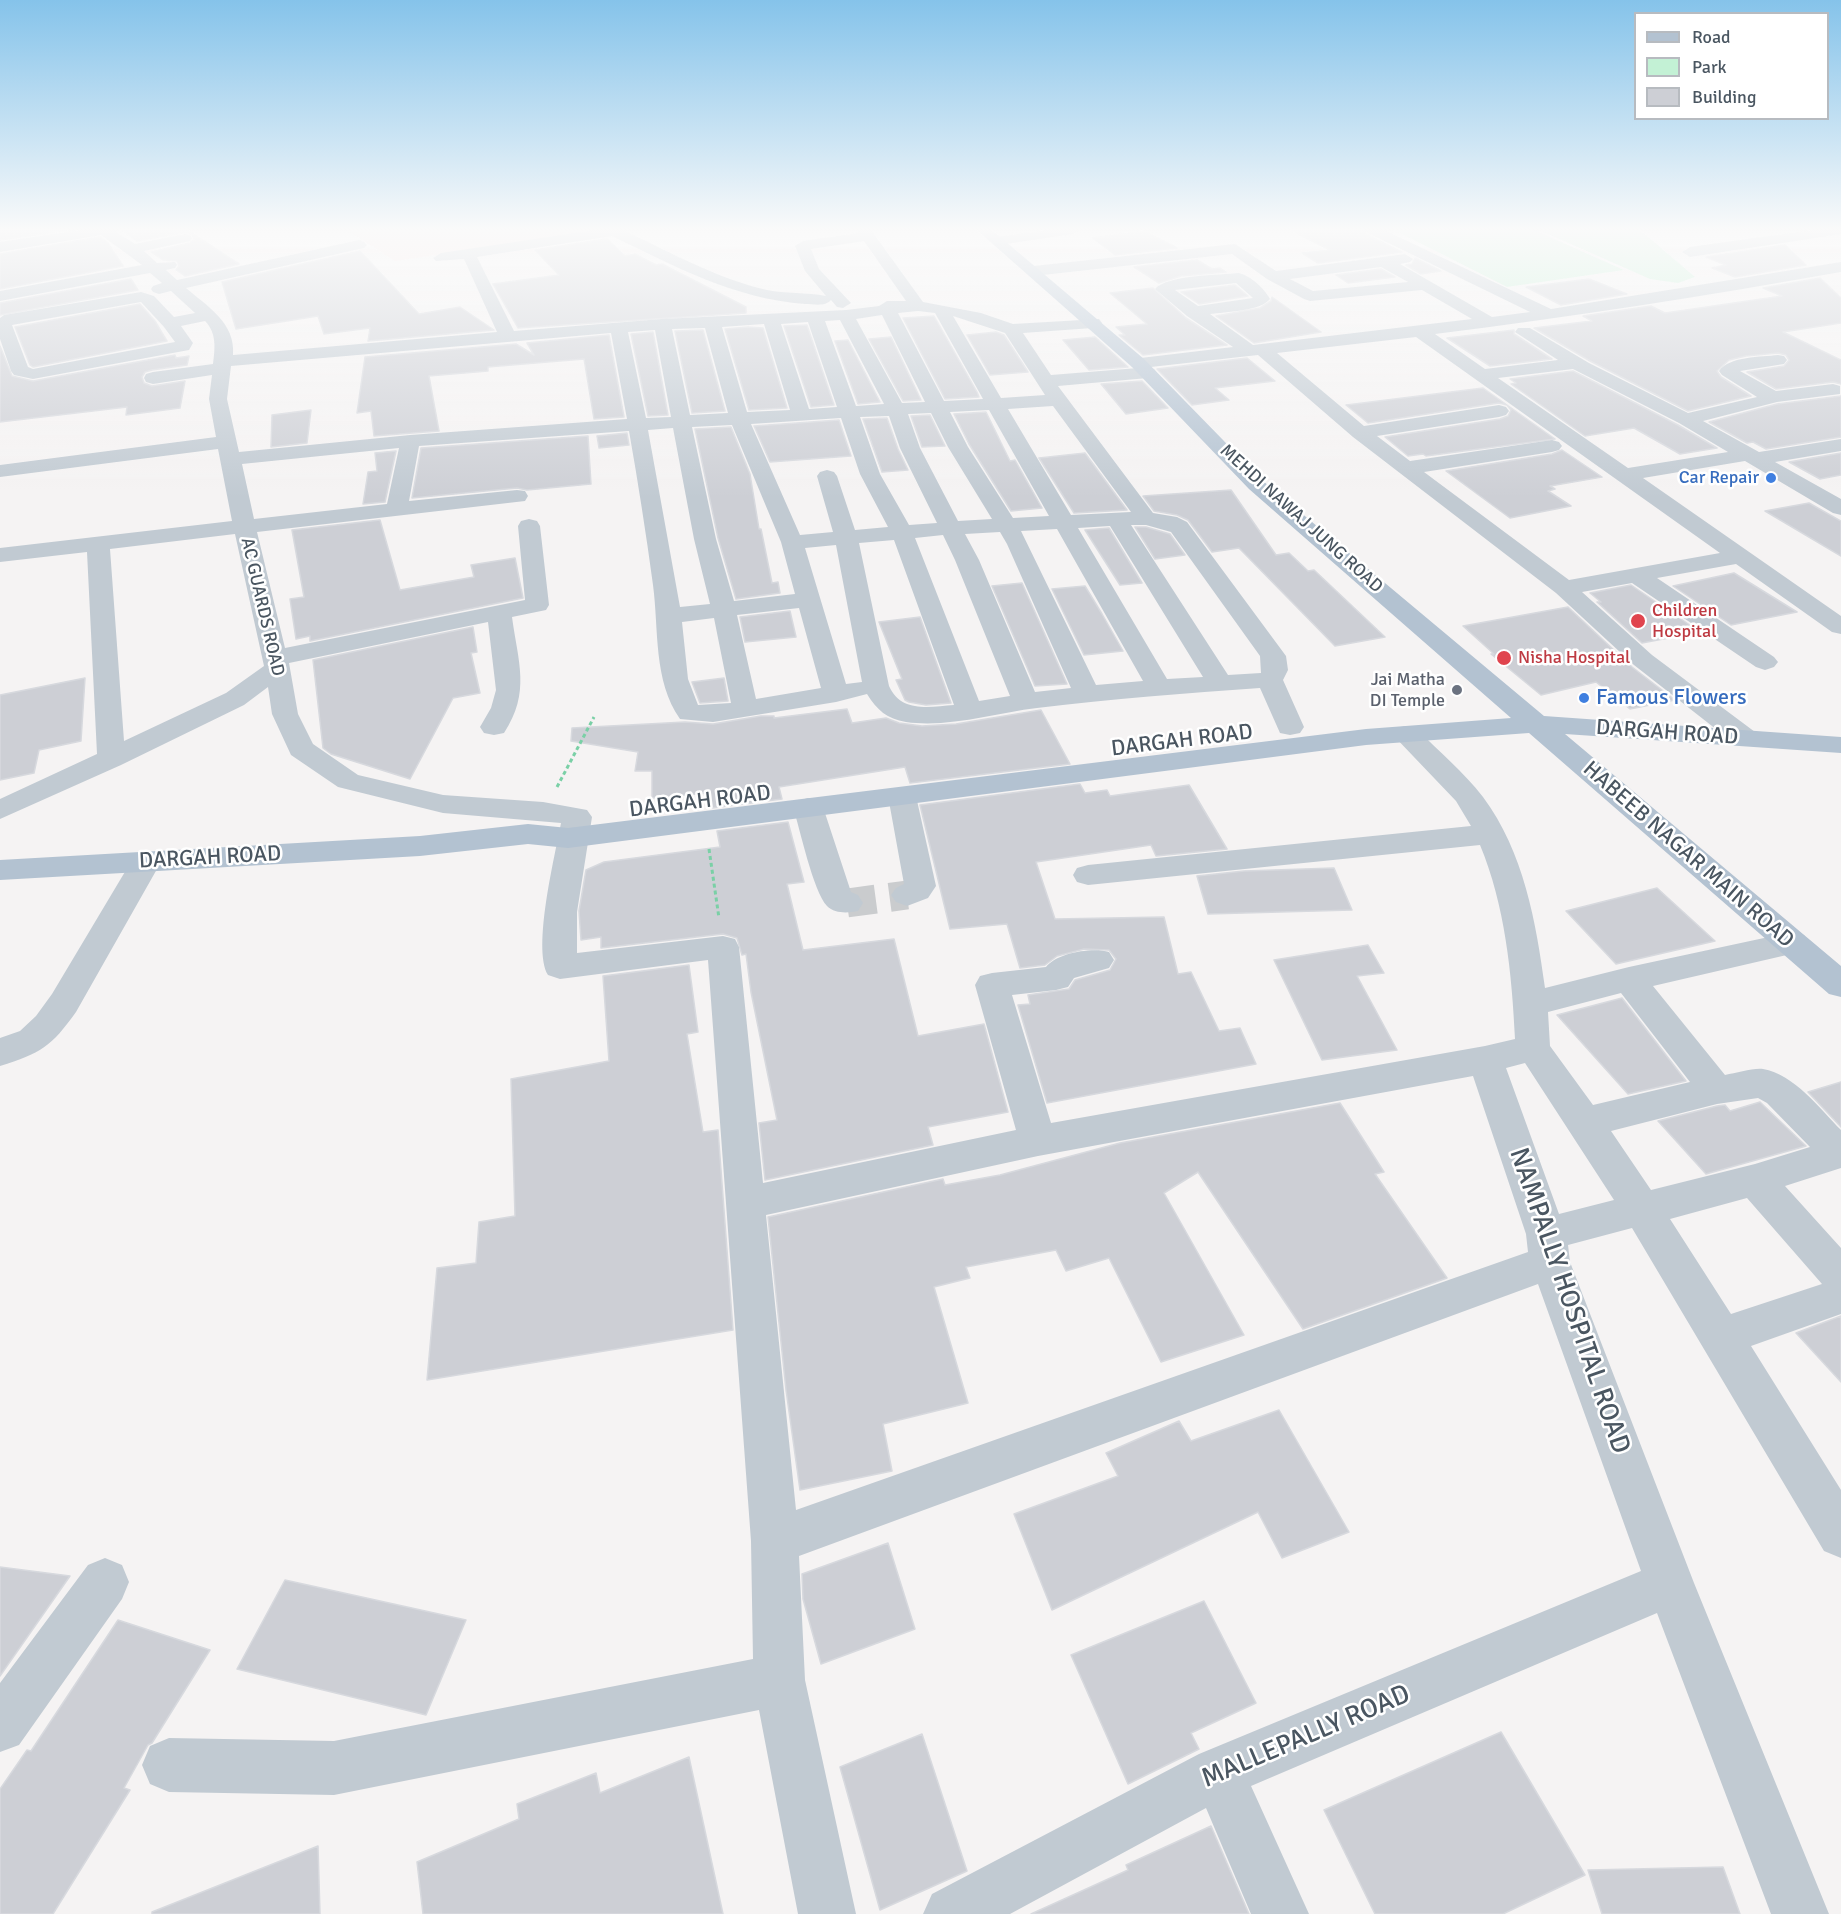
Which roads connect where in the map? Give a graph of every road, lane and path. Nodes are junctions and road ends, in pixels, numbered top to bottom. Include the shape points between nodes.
1 (9, 319) edge
2 (167, 319) edge
3 (187, 319) edge
4 (213, 319) edge
5 (500, 319) edge
6 (781, 319) edge
7 (816, 319) edge
8 (850, 319) edge
9 (909, 319) edge
10 (946, 319) edge
11 (985, 319) edge
12 (1089, 319) edge
13 (1205, 319) edge
14 (1484, 319) edge
15 (1512, 319) edge
16 (1599, 319) edge
17 (771, 320) junction
18 (712, 322) junction
19 (1489, 322) junction
20 (170, 323) junction
21 (1093, 323) junction
22 (662, 324) junction
23 (1426, 326) junction
24 (618, 327) junction
25 (1011, 329) junction
26 (508, 336) junction
27 (1256, 350) junction
28 (1778, 360) dead end
29 (1576, 363) junction
30 (221, 365) junction
31 (1143, 368) junction
32 (1480, 375) junction
33 (153, 378) dead end
34 (1045, 381) junction
35 (1833, 390) dead end
36 (1773, 397) junction
37 (1058, 400) junction
38 (995, 405) junction
39 (937, 407) junction
40 (896, 409) junction
41 (1499, 411) dead end
42 (849, 412) junction
43 (801, 415) junction
44 (739, 418) junction
45 (1686, 419) junction
46 (683, 422) junction
47 (638, 424) junction
48 (1360, 433) junction
49 (410, 441) junction
50 (1841, 445) edge
51 (1552, 446) dead end
52 (229, 450) junction
53 (1750, 457) junction
54 (1407, 468) junction
55 (0, 471) edge
56 (1624, 475) junction
57 (827, 476) dead end
58 (1830, 489) edge
59 (517, 496) dead end
60 (1841, 508) edge
61 (397, 509) junction
62 (1146, 518) junction
63 (1116, 519) junction
64 (1062, 522) junction
65 (244, 525) junction
66 (1007, 525) junction
67 (529, 526) dead end
68 (951, 528) junction
69 (902, 532) junction
70 (846, 536) junction
71 (792, 542) junction
72 (98, 543) junction
73 (0, 555) edge
74 (1740, 556) junction
75 (1635, 574) junction
76 (1564, 588) junction
77 (808, 600) junction
78 (724, 610) junction
79 (499, 614) junction
80 (669, 616) junction
81 (1841, 627) edge
82 (1765, 662) dead end
83 (276, 663) junction
84 (1270, 680) junction
85 (1220, 683) junction
86 (876, 686) junction
87 (1159, 687) junction
88 (836, 694) junction
89 (1087, 694) junction
90 (1025, 701) junction
91 (745, 708) junction
92 (969, 709) junction
93 (1717, 714) junction
94 (1526, 716) junction
95 (594, 717) dead end
96 (1841, 725) edge
97 (495, 727) dead end
98 (1290, 727) junction
99 (1406, 734) junction
100 (1745, 738) junction
101 (1841, 745) edge
102 (111, 759) junction
103 (902, 796) junction
104 (808, 807) junction
105 (0, 810) edge
106 (706, 821) junction
107 (536, 823) junction
108 (576, 827) junction
109 (1490, 834) junction
110 (146, 862) junction
111 (0, 870) edge
112 (1088, 875) dead end
113 (907, 895) dead end
114 (847, 903) dead end
115 (1792, 943) junction
116 (723, 947) junction
117 (1096, 960) dead end
118 (1629, 979) junction
119 (1841, 985) edge
120 (1531, 1004) junction
121 (1533, 1048) junction
122 (0, 1053) edge
123 (1485, 1060) junction
124 (1717, 1090) junction
125 (1586, 1122) junction
126 (1038, 1141) junction
127 (1840, 1153) edge
128 (1755, 1180) junction
129 (747, 1203) junction
130 (1643, 1209) junction
131 (1548, 1248) junction
132 (1841, 1277) edge
133 (1841, 1296) edge
134 (1721, 1337) junction
135 (1841, 1534) edge
136 (775, 1541) junction
137 (105, 1582) dead end
138 (1670, 1583) junction
139 (779, 1680) junction
140 (0, 1726) edge
141 (169, 1764) dead end
142 (1218, 1773) junction
143 (827, 1914) edge
144 (955, 1914) edge
145 (1280, 1914) edge
146 (1800, 1914) edge

1 - 20 street via 3,323 20,371 33,374 183,346
2 - 20 street
3 - 20 street
4 - 30 street, AC GUARDS ROAD via 225,344
5 - 26 street
6 - 17 street
7 - 42 street
8 - 40 street
9 - 39 street
10 - 38 street
11 - 25 street
12 - 21 main road, MEHDI NAWAJ JUNG ROAD
13 - 27 street
14 - 19 street
15 - 19 street
16 - 29 street via 1524,332
17 - 18 street
17 - 43 street
18 - 22 street
18 - 44 street
19 - 23 street
21 - 25 street
21 - 31 main road, MEHDI NAWAJ JUNG ROAD
22 - 24 street
22 - 46 street
23 - 27 street
23 - 32 street
24 - 26 street
24 - 47 street
25 - 34 street
26 - 30 street
27 - 31 street
27 - 48 street
28 - 36 street via 1728,371
29 - 32 street
29 - 45 street
30 - 33 street
30 - 52 street, AC GUARDS ROAD via 218,399
31 - 34 street
31 - 94 main road, MEHDI NAWAJ JUNG ROAD via 1256,484
32 - 56 street
34 - 37 street
35 - 36 street
36 - 45 street
37 - 38 street
37 - 62 street
38 - 39 street
38 - 64 street
39 - 40 street
39 - 66 street
40 - 42 street
40 - 68 street via 910,448
41 - 48 street
42 - 43 street
42 - 69 street via 870,474
43 - 44 street
44 - 46 street
44 - 71 street
45 - 53 street
46 - 47 street
46 - 78 street via 705,539
47 - 49 street
47 - 80 street
48 - 54 street
49 - 52 street
49 - 61 street
50 - 53 street
51 - 54 street
52 - 55 street
52 - 65 street, AC GUARDS ROAD
53 - 56 street
53 - 58 street
54 - 76 street
56 - 74 street
57 - 70 street
58 - 60 street
59 - 61 street
61 - 65 street
62 - 63 street
62 - 84 street via 1169,522 1185,534 1273,656 1275,670
63 - 64 street
63 - 85 street
64 - 66 street
64 - 87 street
65 - 72 street
65 - 83 street, AC GUARDS ROAD
66 - 68 street
66 - 89 street
67 - 79 street via 537,605
68 - 69 street
68 - 90 street
69 - 70 street
69 - 92 street
70 - 71 street
70 - 86 street
71 - 77 street
72 - 73 street
72 - 102 street
74 - 75 street
74 - 81 street
75 - 76 street
75 - 82 street
76 - 93 street via 1643,660
77 - 78 street
77 - 88 street
78 - 80 street
78 - 91 street
79 - 83 street
79 - 97 street via 509,690
80 - 91 street via 671,654 688,713 713,714
83 - 102 street via 235,699
83 - 107 street, AC GUARDS ROAD via 285,714 302,749 348,782
84 - 85 street
84 - 98 street
85 - 87 street
86 - 88 street
86 - 92 street via 880,697 906,714
87 - 89 street
88 - 91 street
89 - 90 street
90 - 92 street
93 - 94 main road, DARGAH ROAD
93 - 96 main road, DARGAH ROAD
93 - 100 street
94 - 98 main road, DARGAH ROAD
94 - 99 main road, DARGAH ROAD
94 - 100 main road, DARGAH ROAD
94 - 115 main road, HABEEB NAGAR MAIN ROAD
95 - 107 path
98 - 108 main road, DARGAH ROAD
99 - 103 main road, DARGAH ROAD
99 - 109 street via 1472,804
100 - 101 main road, DARGAH ROAD
102 - 105 street
103 - 104 main road, DARGAH ROAD
103 - 113 street via 920,886
104 - 106 main road, DARGAH ROAD
104 - 114 street via 835,892
106 - 108 main road, DARGAH ROAD
106 - 116 path
107 - 108 main road, DARGAH ROAD
107 - 110 main road, DARGAH ROAD via 420,846
108 - 116 street via 561,912 560,967
109 - 112 street
109 - 120 street via 1510,886
110 - 111 main road, DARGAH ROAD
110 - 122 street via 48,1025 32,1040
115 - 118 street
115 - 119 main road, HABEEB NAGAR MAIN ROAD
116 - 129 street
117 - 126 street via 1063,969 1056,978 992,985
118 - 120 street
118 - 124 street
120 - 121 street
121 - 123 street
121 - 125 street
123 - 126 street
123 - 131 street, NAMPALLY HOSPITAL ROAD
124 - 125 street
124 - 127 street via 1762,1083 1780,1093
125 - 130 street
126 - 129 street
127 - 128 street
128 - 130 street
128 - 132 street
129 - 136 street
130 - 131 street
130 - 134 street
131 - 136 street
131 - 138 street, NAMPALLY HOSPITAL ROAD
133 - 134 street
134 - 135 street
136 - 139 street
137 - 140 street
138 - 142 street, MALLEPALLY ROAD
138 - 146 street, NAMPALLY HOSPITAL ROAD
139 - 141 street via 334,1768
139 - 143 street
142 - 144 street, MALLEPALLY ROAD
142 - 145 street

